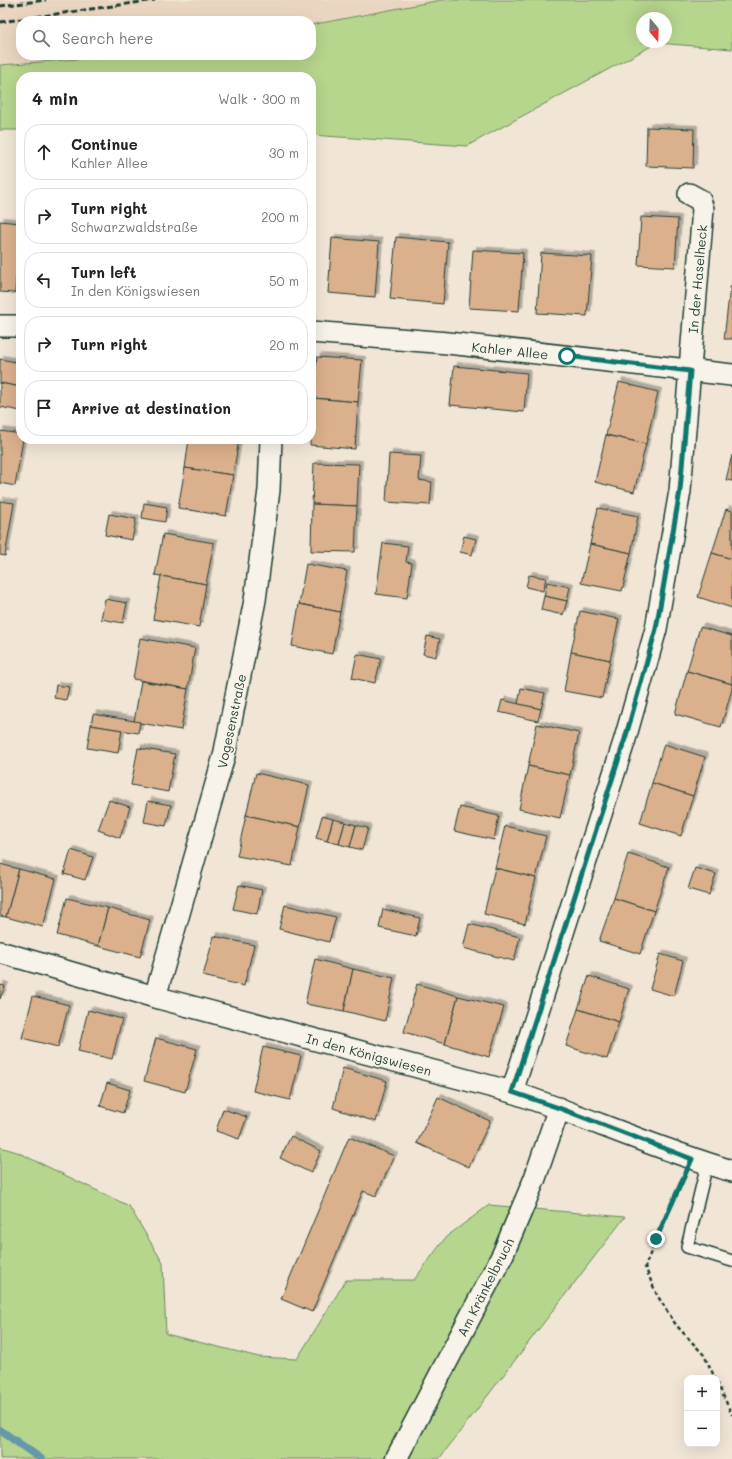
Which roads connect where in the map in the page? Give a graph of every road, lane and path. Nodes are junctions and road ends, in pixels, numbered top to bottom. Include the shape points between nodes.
1 (689, 194) dead end
2 (0, 326) edge
3 (16, 326) edge
4 (316, 332) edge
5 (690, 371) junction
6 (732, 375) edge
7 (271, 444) edge
8 (0, 952) edge
9 (154, 997) junction
10 (512, 1092) junction
11 (559, 1108) junction
12 (700, 1161) junction
13 (732, 1171) edge
14 (732, 1261) edge
15 (714, 1375) edge
16 (720, 1389) edge
17 (732, 1415) edge
18 (396, 1459) edge

1 - 5 street, In der Haselheck via 700,200 703,209
2 - 3 street
4 - 5 street, Kahler Allee via 448,343
5 - 6 street, Kahler Allee
5 - 10 street, In der Haselheck via 680,491 656,629 625,739
7 - 9 street, Vogesenstraße via 269,490 255,600 224,756
8 - 9 street, In den Königswiesen
9 - 10 street, In den Königswiesen
10 - 11 street, In den Königswiesen
11 - 12 street, In den Königswiesen
11 - 18 street, Am Kränkelbruch via 535,1178 503,1254
12 - 13 street, In den Königswiesen
12 - 14 lane via 687,1247
12 - 15 path via 656,1239 645,1267 657,1296 676,1325 704,1355
16 - 17 path

